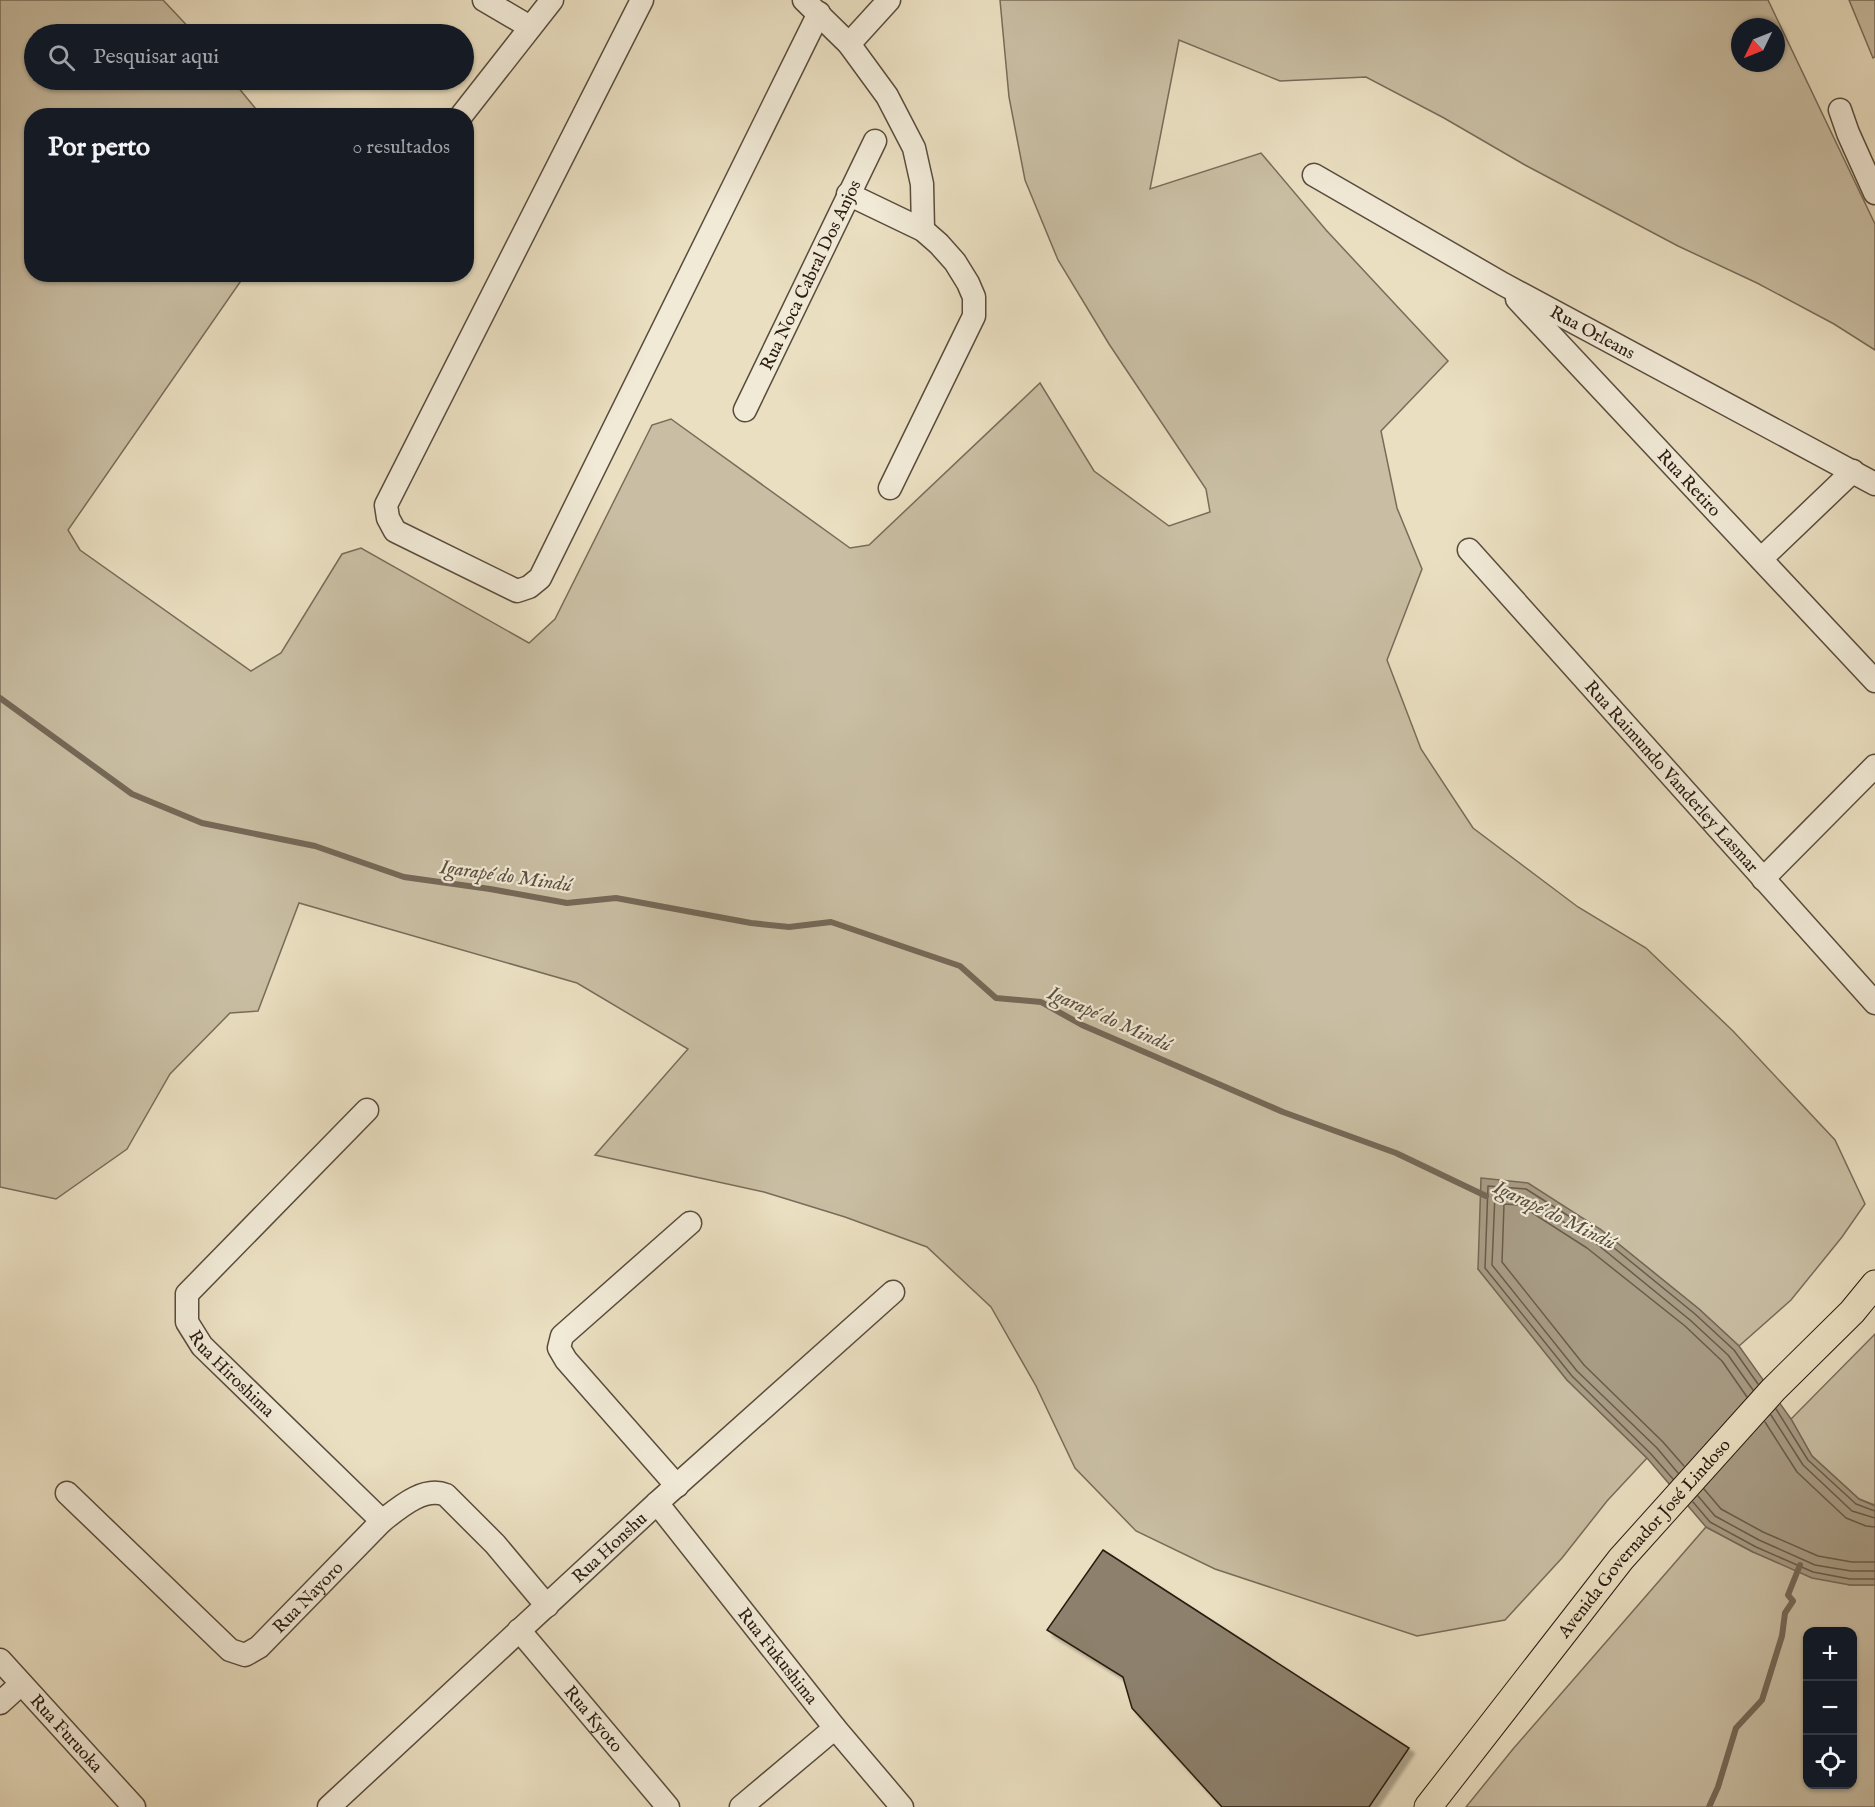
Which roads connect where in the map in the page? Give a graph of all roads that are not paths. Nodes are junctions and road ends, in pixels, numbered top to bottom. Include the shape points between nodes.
1 (484, 0) edge
2 (552, 0) edge
3 (642, 0) edge
4 (889, 0) edge
5 (812, 7) edge
6 (530, 27) junction
7 (849, 44) junction
8 (467, 108) edge
9 (1840, 110) dead end
10 (875, 141) dead end
11 (1314, 175) dead end
12 (1875, 193) edge
13 (848, 194) junction
14 (924, 230) junction
15 (1503, 284) junction
16 (745, 410) dead end
17 (1853, 471) junction
18 (1875, 484) edge
19 (890, 488) dead end
20 (1470, 550) dead end
21 (1761, 559) junction
22 (1875, 681) edge
23 (1875, 766) edge
24 (1763, 879) junction
25 (1875, 1003) edge
26 (367, 1110) dead end
27 (690, 1223) dead end
28 (1875, 1284) edge
29 (893, 1292) dead end
30 (677, 1486) junction
31 (67, 1492) dead end
32 (657, 1503) junction
33 (382, 1521) junction
34 (547, 1606) junction
35 (519, 1630) junction
36 (0, 1660) edge
37 (21, 1684) junction
38 (0, 1703) edge
39 (835, 1728) junction
40 (134, 1807) edge
41 (329, 1807) edge
42 (668, 1807) edge
43 (741, 1807) edge
44 (902, 1807) edge
45 (1428, 1807) edge

1 - 6 street
2 - 6 street
3 - 5 street via 386,505 395,531 517,591 540,578
4 - 7 street
5 - 7 street
6 - 8 street
7 - 14 street via 887,96 914,148 922,184
9 - 12 street
10 - 13 street, Rua Noca Cabral Dos Anjos
11 - 15 street, Rua Orleans
13 - 14 street
13 - 16 street, Rua Noca Cabral Dos Anjos
14 - 19 street via 955,262 974,297 974,316
15 - 17 street, Rua Orleans
15 - 21 street, Rua Retiro
17 - 18 street, Rua Orleans
17 - 21 street
20 - 24 street, Rua Raimundo Vanderley Lasmar
21 - 22 street, Rua Retiro
23 - 24 street
24 - 25 street, Rua Raimundo Vanderley Lasmar
26 - 33 street, Rua Hiroshima via 187,1294 187,1322 202,1346
27 - 30 street via 562,1336 560,1348 566,1360
28 - 45 main road, Avenida Governador José Lindoso via 1773,1390 1621,1559
29 - 30 street, Rua Honshu
30 - 32 street, Rua Honshu
31 - 33 street, Rua Nayoro via 230,1650 245,1655 259,1647
32 - 34 street, Rua Honshu
32 - 39 street, Rua Fukushima
33 - 34 street, Rua Nayoro via 428,1493 446,1494
34 - 35 street, Rua Honshu
35 - 41 street, Rua Honshu
35 - 42 street, Rua Kyoto
36 - 37 street, Rua Furuoka
37 - 38 street
37 - 40 street, Rua Furuoka
39 - 43 street
39 - 44 street, Rua Fukushima

